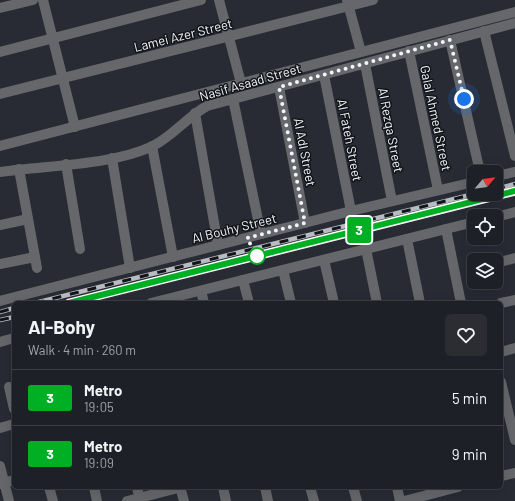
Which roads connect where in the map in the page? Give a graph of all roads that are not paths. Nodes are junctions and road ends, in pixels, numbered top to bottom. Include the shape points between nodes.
1 (33, 0) edge
2 (43, 0) edge
3 (201, 0) edge
4 (219, 0) edge
5 (373, 0) edge
6 (348, 3) edge
7 (0, 8) edge
8 (515, 12) edge
9 (515, 23) edge
10 (484, 31) junction
11 (229, 36) junction
12 (53, 38) junction
13 (450, 40) junction
14 (409, 51) junction
15 (0, 52) edge
16 (361, 52) junction
17 (365, 64) junction
18 (324, 75) junction
19 (63, 78) junction
20 (241, 83) junction
21 (279, 87) junction
22 (0, 94) edge
23 (233, 99) junction
24 (194, 113) junction
25 (74, 127) junction
26 (0, 146) edge
27 (152, 146) junction
28 (515, 156) edge
29 (112, 158) junction
30 (66, 164) junction
31 (478, 165) edge
32 (19, 169) junction
33 (0, 172) edge
34 (515, 172) edge
35 (503, 175) edge
36 (467, 184) edge
37 (438, 190) junction
38 (392, 201) junction
39 (351, 211) junction
40 (515, 212) edge
41 (503, 215) edge
42 (28, 219) junction
43 (305, 223) junction
44 (467, 224) edge
45 (0, 225) edge
46 (446, 229) junction
47 (261, 234) junction
48 (407, 239) junction
49 (218, 245) junction
50 (80, 249) dead end
51 (366, 249) junction
52 (34, 257) junction
53 (173, 257) junction
54 (515, 258) edge
55 (324, 260) junction
56 (503, 261) edge
57 (0, 264) edge
58 (36, 268) dead end
59 (130, 268) junction
60 (283, 270) junction
61 (243, 280) junction
62 (201, 290) junction
63 (515, 300) edge
64 (166, 301) edge
65 (204, 301) edge
66 (248, 301) edge
67 (291, 301) edge
68 (334, 301) edge
69 (377, 301) edge
70 (420, 301) edge
71 (461, 301) edge
72 (0, 302) edge
73 (503, 303) edge
74 (12, 339) edge
75 (0, 342) edge
76 (515, 348) edge
77 (503, 351) edge
78 (9, 387) dead end
79 (503, 389) edge
80 (12, 400) edge
81 (507, 404) edge
82 (12, 425) edge
83 (0, 428) edge
84 (515, 440) edge
85 (0, 466) edge
86 (515, 473) edge
87 (503, 476) edge
88 (6, 482) edge
89 (50, 489) edge
90 (94, 489) edge
91 (138, 489) edge
92 (174, 489) edge
93 (181, 489) edge
94 (223, 489) edge
95 (265, 489) edge
96 (311, 489) edge
97 (353, 489) edge
98 (397, 489) edge
99 (442, 489) edge
100 (140, 499) edge
101 (9, 501) edge
102 (53, 501) edge
103 (97, 501) edge
104 (127, 501) edge
105 (184, 501) edge
106 (226, 501) edge
107 (268, 501) edge
108 (314, 501) edge
109 (356, 501) edge
110 (400, 501) edge
111 (404, 501) edge

1 - 7 street
2 - 12 street
3 - 12 street
4 - 11 street
5 - 6 street, Lamei Azer Street
6 - 11 street, Lamei Azer Street
6 - 16 street
8 - 16 street, Nasif Asaad Street
9 - 10 street, Nasif Asaad Street
10 - 13 street, Nasif Asaad Street
10 - 28 street
11 - 19 street, Lamei Azer Street
11 - 20 street
12 - 15 street
12 - 19 street
13 - 14 street, Nasif Asaad Street
13 - 31 street
14 - 17 street, Nasif Asaad Street
14 - 37 street, Galal Ahmed Street
16 - 20 street, Nasif Asaad Street
17 - 18 street, Nasif Asaad Street
17 - 38 street, Al Rezqa Street
18 - 21 street, Nasif Asaad Street
18 - 39 street, Al Fateh Street
19 - 22 street, Lamei Azer Street
19 - 25 street
20 - 25 street, Nasif Asaad Street
21 - 23 street, Nasif Asaad Street
21 - 43 street, Al Adl Street
23 - 24 street, Nasif Asaad Street via 207,106
23 - 47 street
24 - 27 street, Nasif Asaad Street
24 - 49 street
25 - 26 street, Nasif Asaad Street
27 - 29 street, Nasif Asaad Street
27 - 53 street
29 - 30 street, Nasif Asaad Street
29 - 59 street
30 - 32 street, Nasif Asaad Street
30 - 50 street
32 - 33 street, Nasif Asaad Street
32 - 42 street
34 - 35 street
36 - 37 street, Al Bouhy Street
37 - 38 street, Al Bouhy Street
38 - 39 street, Al Bouhy Street
39 - 43 street, Al Bouhy Street
40 - 41 street
42 - 45 street
42 - 52 street
43 - 47 street, Al Bouhy Street
44 - 46 street
46 - 48 street
46 - 71 street
47 - 49 street, Al Bouhy Street
48 - 51 street
48 - 70 street
49 - 53 street, Al Bouhy Street
51 - 55 street
51 - 69 street
52 - 57 street
52 - 58 street
53 - 59 street, Al Bouhy Street
54 - 56 street
55 - 60 street
55 - 68 street
59 - 72 street, Al Bouhy Street
60 - 61 street
60 - 67 street
61 - 62 street
61 - 66 street
62 - 64 street
62 - 65 street
63 - 73 street
74 - 75 street
76 - 77 street
78 - 80 street
79 - 81 street
81 - 84 street
82 - 83 street
85 - 88 street
86 - 87 street
88 - 101 street
89 - 102 street
90 - 103 street
91 - 100 street
92 - 100 street
93 - 105 street
94 - 106 street
95 - 107 street
96 - 108 street
97 - 109 street
98 - 110 street
99 - 111 street
100 - 104 street

